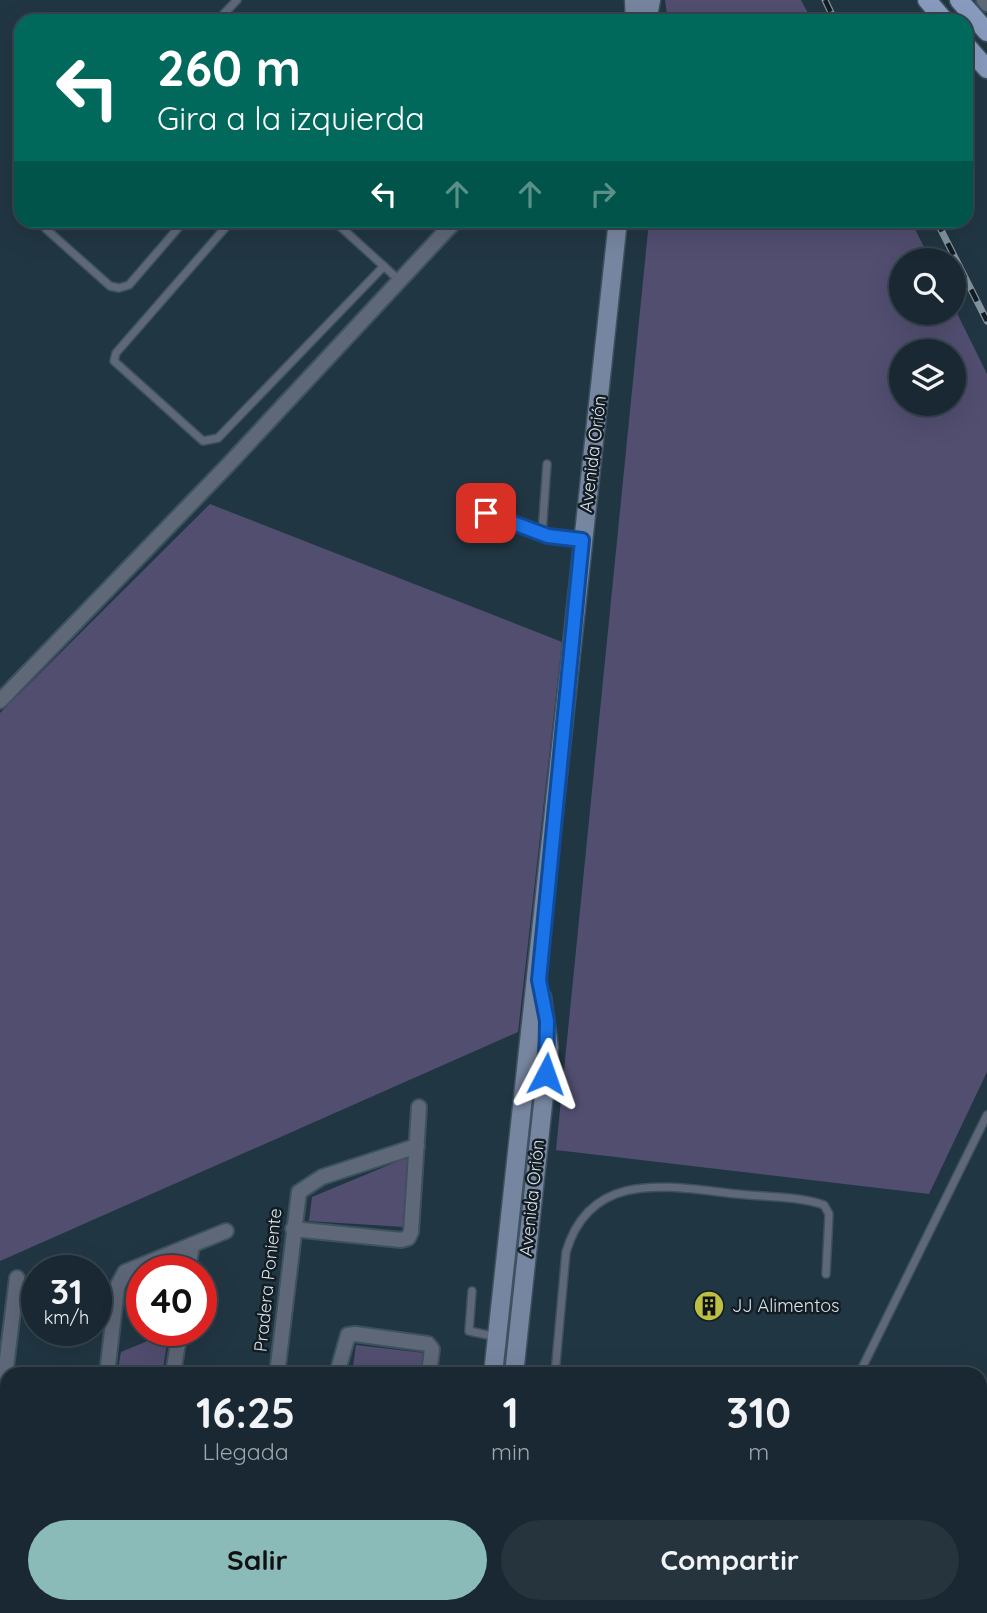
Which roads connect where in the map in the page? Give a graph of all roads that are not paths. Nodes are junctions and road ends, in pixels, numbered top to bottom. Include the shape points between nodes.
1 (237, 0) edge
2 (927, 0) edge
3 (960, 0) edge
4 (224, 14) edge
5 (939, 14) edge
6 (972, 14) edge
7 (973, 15) edge
8 (987, 32) edge
9 (973, 53) edge
10 (987, 69) edge
11 (46, 228) edge
12 (178, 228) edge
13 (225, 228) edge
14 (342, 228) edge
15 (448, 228) edge
16 (617, 228) edge
17 (384, 266) junction
18 (399, 279) junction
19 (547, 464) dead end
20 (486, 513) dead end
21 (542, 533) junction
22 (582, 540) junction
23 (0, 701) edge
24 (539, 980) junction
25 (419, 1107) dead end
26 (987, 1115) edge
27 (417, 1146) junction
28 (293, 1229) junction
29 (226, 1231) dead end
30 (192, 1245) junction
31 (190, 1255) edge
32 (825, 1274) dead end
33 (17, 1278) dead end
34 (472, 1291) dead end
35 (6, 1321) edge
36 (497, 1337) junction
37 (177, 1346) edge
38 (3, 1367) edge
39 (108, 1367) edge
40 (174, 1367) edge
41 (278, 1367) edge
42 (338, 1367) edge
43 (430, 1367) edge
44 (494, 1367) edge
45 (515, 1367) edge
46 (556, 1367) edge
47 (862, 1367) edge

1 - 4 lane
2 - 5 main road
3 - 6 main road
7 - 8 main road
9 - 10 main road
11 - 12 lane via 110,286 119,288 129,285
13 - 17 lane via 116,353 114,361 203,441 218,438
14 - 17 lane
15 - 18 street
16 - 22 street, Avenida Orión
17 - 18 lane
18 - 23 street via 228,465
19 - 21 lane
20 - 21 lane
21 - 22 lane
22 - 24 street, Avenida Orión
24 - 36 street, Avenida Orión
24 - 45 street, Avenida Orión via 549,1048
25 - 27 street
26 - 47 lane
27 - 28 street, Pradera Poniente via 322,1177 299,1192
27 - 28 street via 408,1238
28 - 41 street, Pradera Poniente
29 - 30 street
30 - 31 street
30 - 39 street via 129,1268 121,1277
32 - 46 lane via 830,1213 824,1205 681,1188 634,1188 610,1195 588,1209 571,1234
33 - 35 street
34 - 36 lane via 469,1331
35 - 38 street
36 - 44 street, Avenida Orión
37 - 40 street
42 - 43 street via 344,1340 355,1334 428,1344 432,1349

